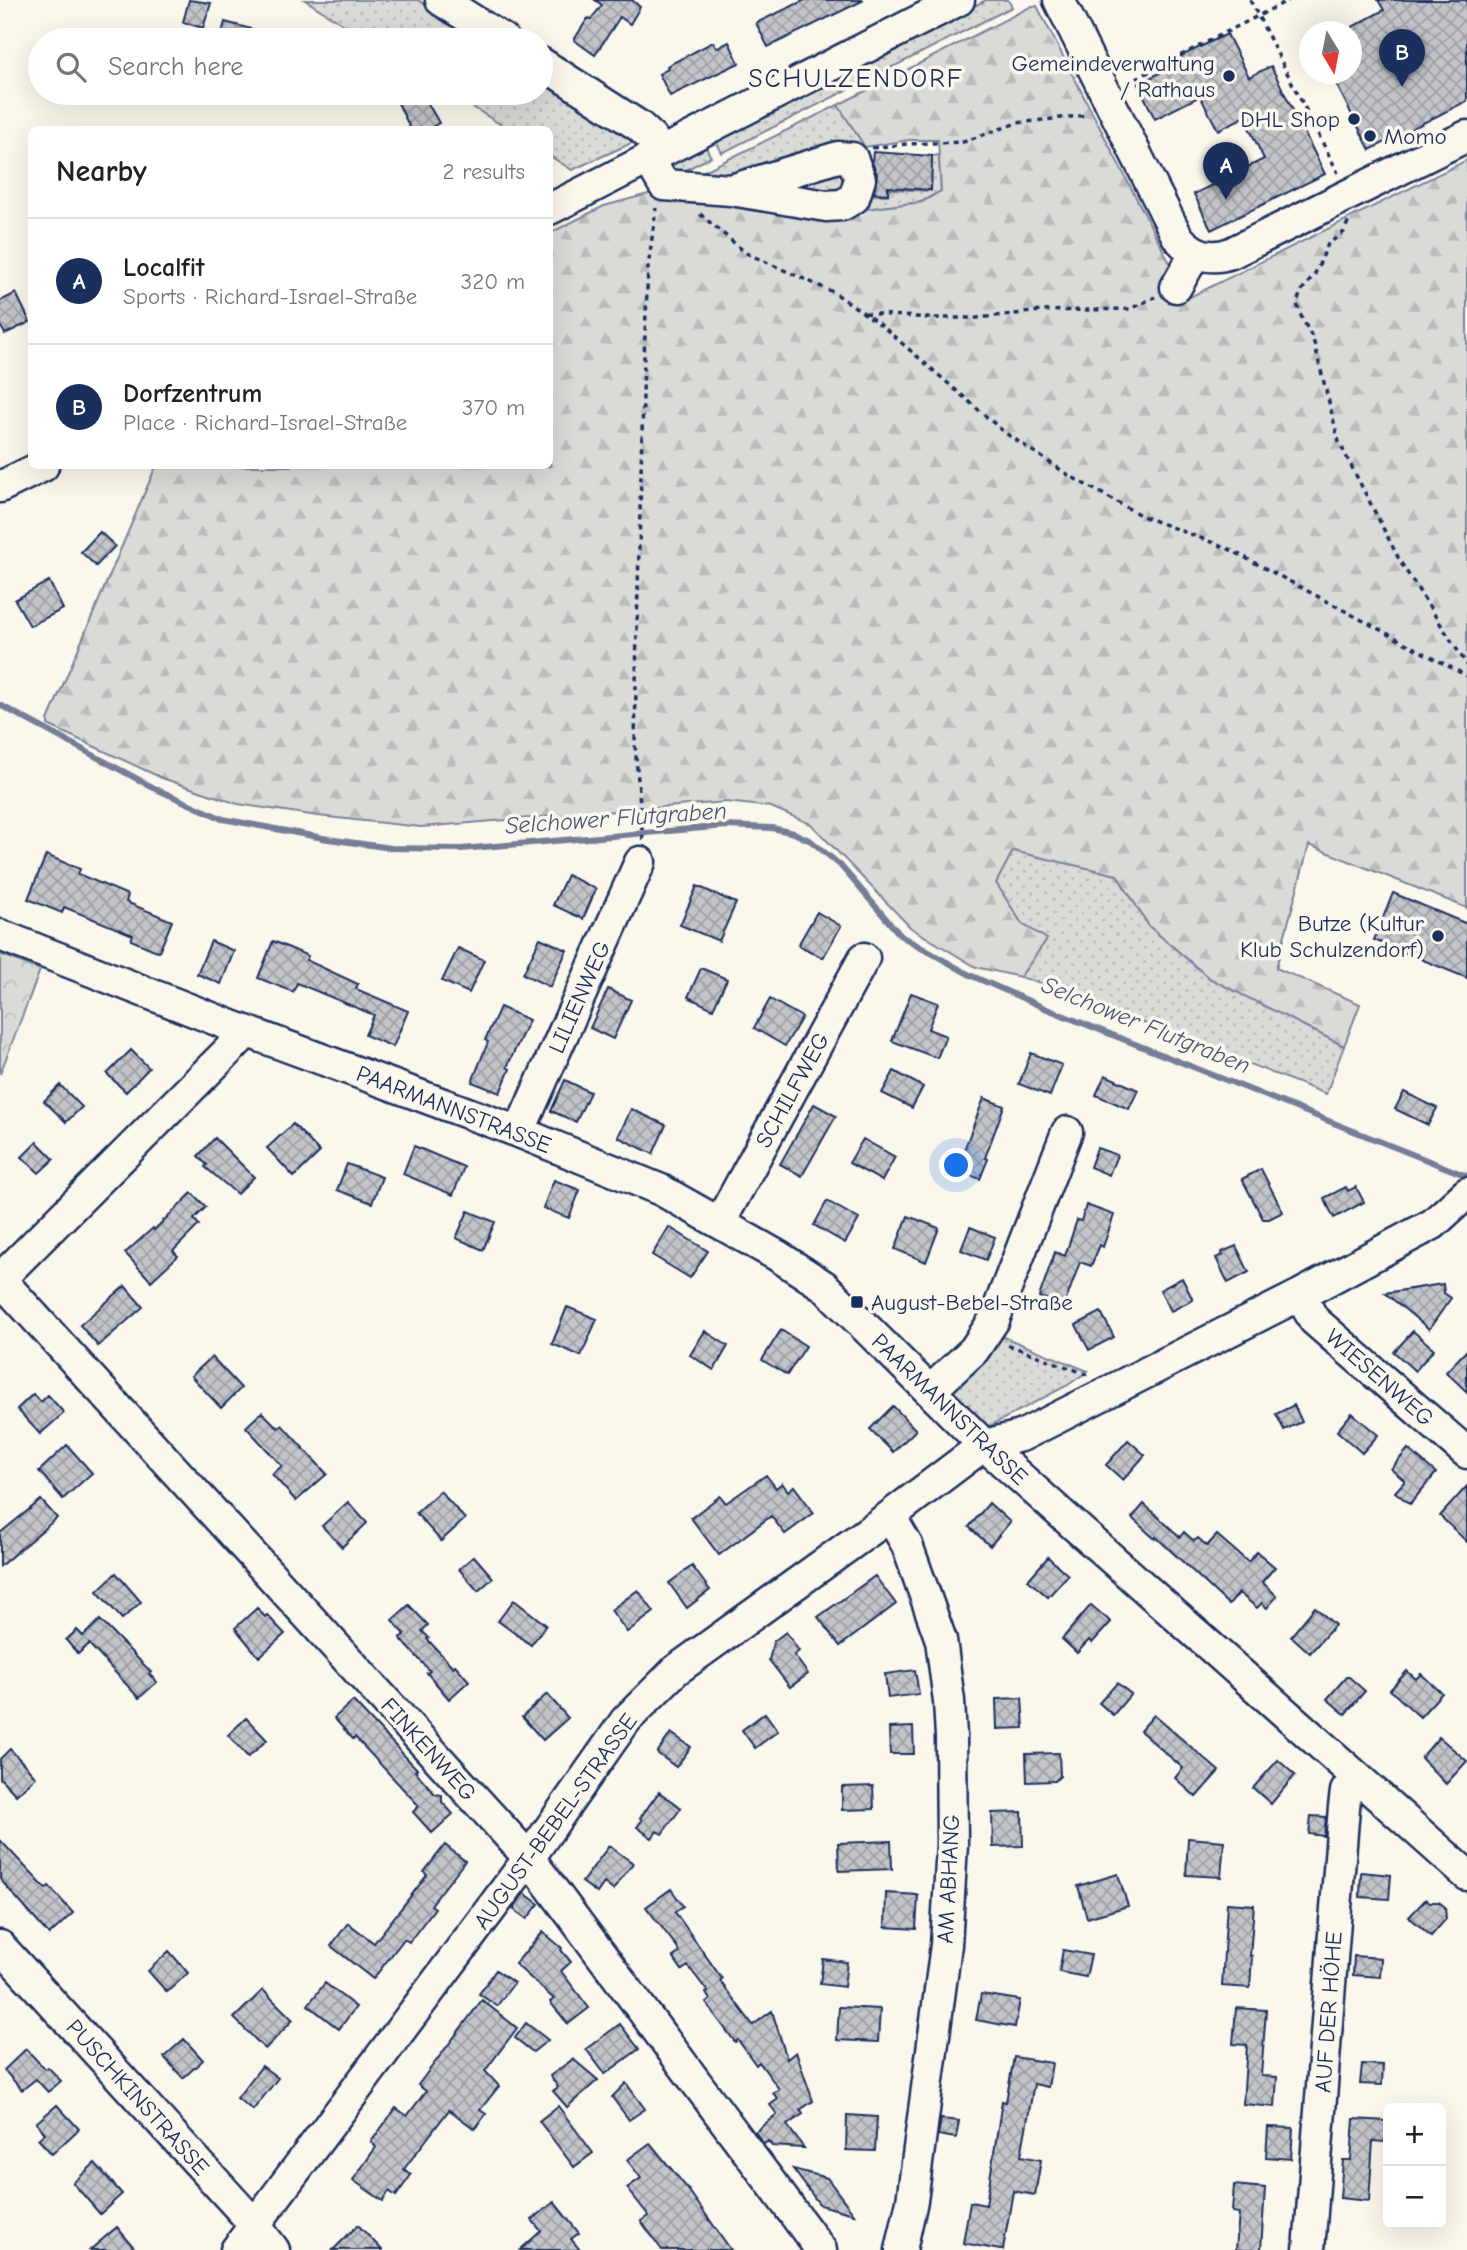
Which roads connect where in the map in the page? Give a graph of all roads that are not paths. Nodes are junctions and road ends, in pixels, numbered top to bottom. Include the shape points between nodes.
1 (441, 0) edge
2 (959, 0) edge
3 (1059, 0) edge
4 (485, 28) edge
5 (553, 71) edge
6 (1467, 136) edge
7 (654, 155) junction
8 (731, 190) junction
9 (553, 207) edge
10 (1196, 252) junction
11 (1176, 287) road end
12 (37, 469) edge
13 (0, 486) edge
14 (640, 862) road end
15 (0, 935) edge
16 (864, 958) dead end
17 (243, 1030) junction
18 (519, 1132) junction
19 (1067, 1132) dead end
20 (1465, 1195) edge
21 (720, 1222) junction
22 (0, 1279) edge
23 (1300, 1295) junction
24 (930, 1391) junction
25 (984, 1445) junction
26 (1467, 1453) edge
27 (890, 1516) junction
28 (1357, 1778) junction
29 (529, 1858) junction
30 (1467, 1875) edge
31 (0, 1946) edge
32 (255, 2225) junction
33 (236, 2250) edge
34 (274, 2250) edge
35 (821, 2250) edge
36 (901, 2250) edge
37 (1309, 2250) edge

1 - 4 street
2 - 7 street
3 - 10 street via 1177,236
5 - 7 street via 639,126 652,138
6 - 10 street via 1352,208 1220,257
7 - 8 street via 664,186
7 - 9 street
8 - 8 street via 842,205 854,198 860,179 852,158 838,158
10 - 11 street
12 - 13 street
14 - 18 street, LILIENWEG
15 - 17 street, PAARMANNSTRASSE
16 - 21 street, SCHILFWEG
17 - 18 street, PAARMANNSTRASSE
17 - 22 street via 238,1041
18 - 21 street, PAARMANNSTRASSE via 661,1190
19 - 24 street via 994,1320 974,1350
20 - 23 street, AUGUST-BEBEL-STRASSE via 1433,1224
21 - 24 street, PAARMANNSTRASSE via 824,1286
22 - 29 street, FINKENWEG
23 - 25 street, AUGUST-BEBEL-STRASSE via 1021,1436
23 - 26 street, WIESENWEG via 1314,1320
24 - 25 street, PAARMANNSTRASSE
25 - 27 street, AUGUST-BEBEL-STRASSE
25 - 28 street, PAARMANNSTRASSE
27 - 29 street, AUGUST-BEBEL-STRASSE via 676,1670 626,1720
27 - 36 street, AM ABHANG via 907,1545 941,1640 951,1726 952,1845 946,1945 912,2201
28 - 30 street, PAARMANNSTRASSE
28 - 37 street, AUF DER HÖHE via 1346,1791 1344,1807
29 - 32 street, AUGUST-BEBEL-STRASSE
29 - 35 street, FINKENWEG
31 - 32 street, PUSCHKINSTRASSE
32 - 33 street, AUGUST-BEBEL-STRASSE
32 - 34 street, PUSCHKINSTRASSE

